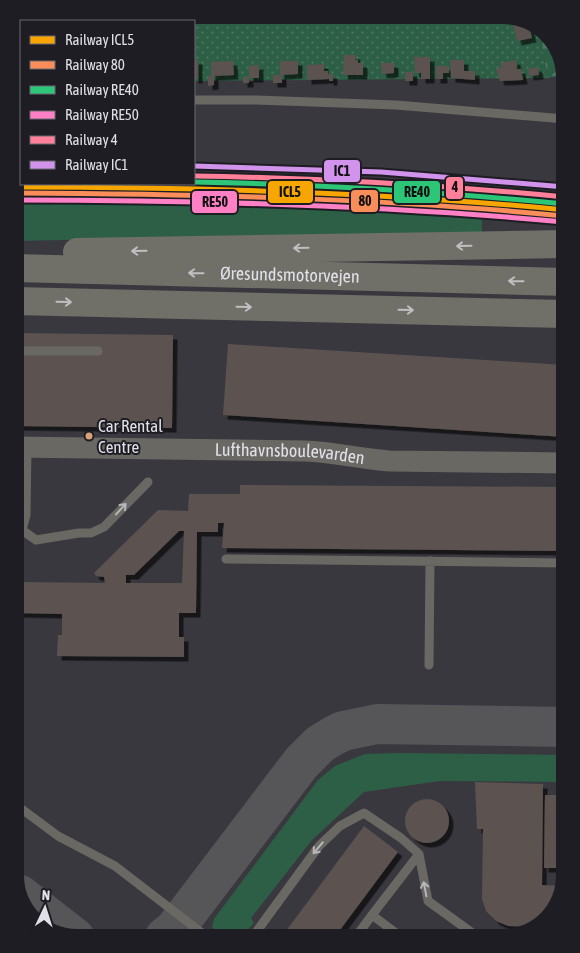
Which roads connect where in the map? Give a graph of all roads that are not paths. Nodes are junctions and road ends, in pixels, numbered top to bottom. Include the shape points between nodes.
1 (195, 100) edge
2 (556, 118) edge
3 (556, 244) edge
4 (24, 253) edge
5 (24, 268) edge
6 (556, 282) edge
7 (24, 301) edge
8 (488, 312) junction
9 (556, 314) edge
10 (556, 321) edge
11 (98, 351) dead end
12 (24, 352) edge
13 (24, 454) edge
14 (24, 454) edge
15 (556, 462) edge
16 (556, 475) edge
17 (148, 482) dead end
18 (24, 491) edge
19 (24, 520) edge
20 (24, 534) edge
21 (226, 559) dead end
22 (430, 561) junction
23 (556, 563) edge
24 (429, 665) dead end
25 (24, 811) edge
26 (419, 854) junction
27 (372, 915) junction
28 (197, 929) edge
29 (258, 929) edge
30 (362, 929) edge
31 (391, 929) edge
32 (467, 929) edge

1 - 2 lane via 396,105
3 -> 4 highway
6 -> 5 highway, Øresundsmotorvejen
7 -> 8 highway, Øresundsmotorvejen
8 - 9 highway, Øresundsmotorvejen
8 - 10 highway
11 - 12 lane
13 - 15 street, Lufthavnsboulevarden via 304,451 389,461
14 - 16 street, Lufthavnsboulevarden via 310,463 374,472
20 -> 17 lane via 36,540 79,532 91,533 104,527
18 - 19 lane
21 - 22 lane
22 - 23 lane
22 - 24 lane
25 - 28 lane via 58,836 115,866
26 - 27 lane
26 -> 29 lane via 364,813 340,826 319,846
32 -> 26 lane via 428,901
27 - 30 lane
27 - 31 lane

